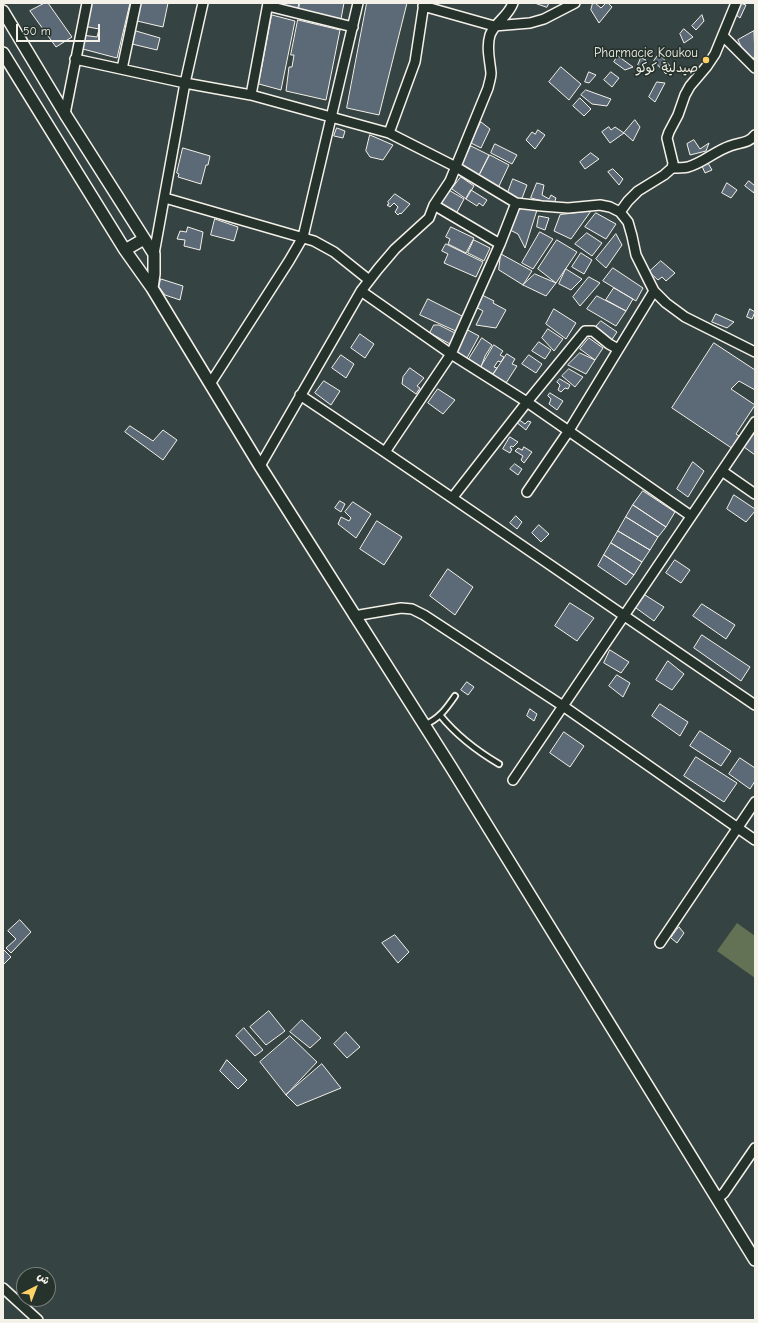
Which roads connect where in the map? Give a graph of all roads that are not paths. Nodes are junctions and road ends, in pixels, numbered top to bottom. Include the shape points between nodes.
1 (87, 3) edge
2 (136, 3) edge
3 (203, 3) edge
4 (358, 3) edge
5 (513, 3) edge
6 (575, 3) edge
7 (736, 3) edge
8 (268, 4) edge
9 (424, 5) edge
10 (3, 11) edge
11 (494, 26) junction
12 (353, 27) junction
13 (723, 36) junction
14 (3, 53) edge
15 (75, 59) junction
16 (755, 68) edge
17 (122, 69) junction
18 (185, 83) junction
19 (251, 95) junction
20 (65, 114) junction
21 (331, 118) junction
22 (389, 133) junction
23 (755, 135) edge
24 (456, 167) junction
25 (672, 168) junction
26 (165, 198) junction
27 (516, 203) junction
28 (434, 205) junction
29 (620, 212) junction
30 (303, 237) junction
31 (144, 239) junction
32 (500, 244) junction
33 (125, 250) junction
34 (154, 254) junction
35 (369, 280) junction
36 (152, 288) junction
37 (361, 291) junction
38 (654, 291) junction
39 (618, 349) junction
40 (754, 351) edge
41 (451, 354) junction
42 (210, 384) junction
43 (300, 395) junction
44 (527, 402) junction
45 (755, 422) edge
46 (568, 432) junction
47 (386, 452) junction
48 (260, 466) junction
49 (722, 471) junction
50 (527, 492) dead end
51 (755, 494) edge
52 (452, 497) junction
53 (692, 516) junction
54 (354, 616) junction
55 (624, 616) junction
56 (455, 696) dead end
57 (563, 706) junction
58 (755, 706) edge
59 (440, 715) junction
60 (424, 725) junction
61 (499, 764) dead end
62 (513, 780) dead end
63 (755, 802) edge
64 (738, 828) junction
65 (755, 840) edge
66 (660, 943) dead end
67 (755, 1148) edge
68 (717, 1198) junction
69 (755, 1260) edge
70 (3, 1288) edge
71 (38, 1320) edge

1 - 15 street
2 - 17 street
3 - 18 street
4 - 12 street
5 - 11 street via 505,17
6 - 11 street via 544,19 530,23
7 - 13 street
8 - 12 street
8 - 19 street
9 - 11 street
9 - 22 street via 415,62
10 - 20 street
11 - 24 street via 488,50 491,73 488,88
12 - 21 street
13 - 16 street
13 - 25 street via 715,54 685,95 669,132 667,138
14 - 33 street
15 - 17 street
15 - 20 street
17 - 18 street
18 - 19 street
18 - 26 street
19 - 21 street
20 - 31 street
21 - 22 street
21 - 30 street
22 - 24 street
23 - 25 street via 752,140 728,146 686,168
24 - 27 street
24 - 28 street
25 - 29 street via 638,190
26 - 30 street
26 - 34 street
27 - 29 street via 568,208 600,205 610,206
27 - 32 street
28 - 32 street
28 - 35 street via 429,218 396,249
29 - 38 street via 628,222 636,255
30 - 35 street via 334,252
30 - 42 street
31 - 33 street
31 - 34 street
32 - 41 street
33 - 36 street
34 - 36 street
35 - 37 street
36 - 42 street
37 - 41 street
37 - 43 street
38 - 39 street
38 - 40 street via 686,317
39 - 44 street via 593,331 585,331
39 - 46 street
41 - 44 street
41 - 47 street
42 - 48 street
43 - 47 street
43 - 48 street
44 - 46 street
44 - 52 street
45 - 49 street
46 - 50 street
46 - 53 street
47 - 52 street
48 - 54 street
49 - 51 street
49 - 53 street
52 - 55 street
53 - 55 street
54 - 57 street via 395,609 412,610 441,625
54 - 60 street
55 - 57 street
55 - 58 street
56 - 59 lane
57 - 62 street
57 - 64 street
59 - 60 lane
59 - 61 lane via 460,737
60 - 68 street
63 - 64 street
64 - 65 street
64 - 66 street
67 - 68 street via 724,1193
68 - 69 street
70 - 71 street

